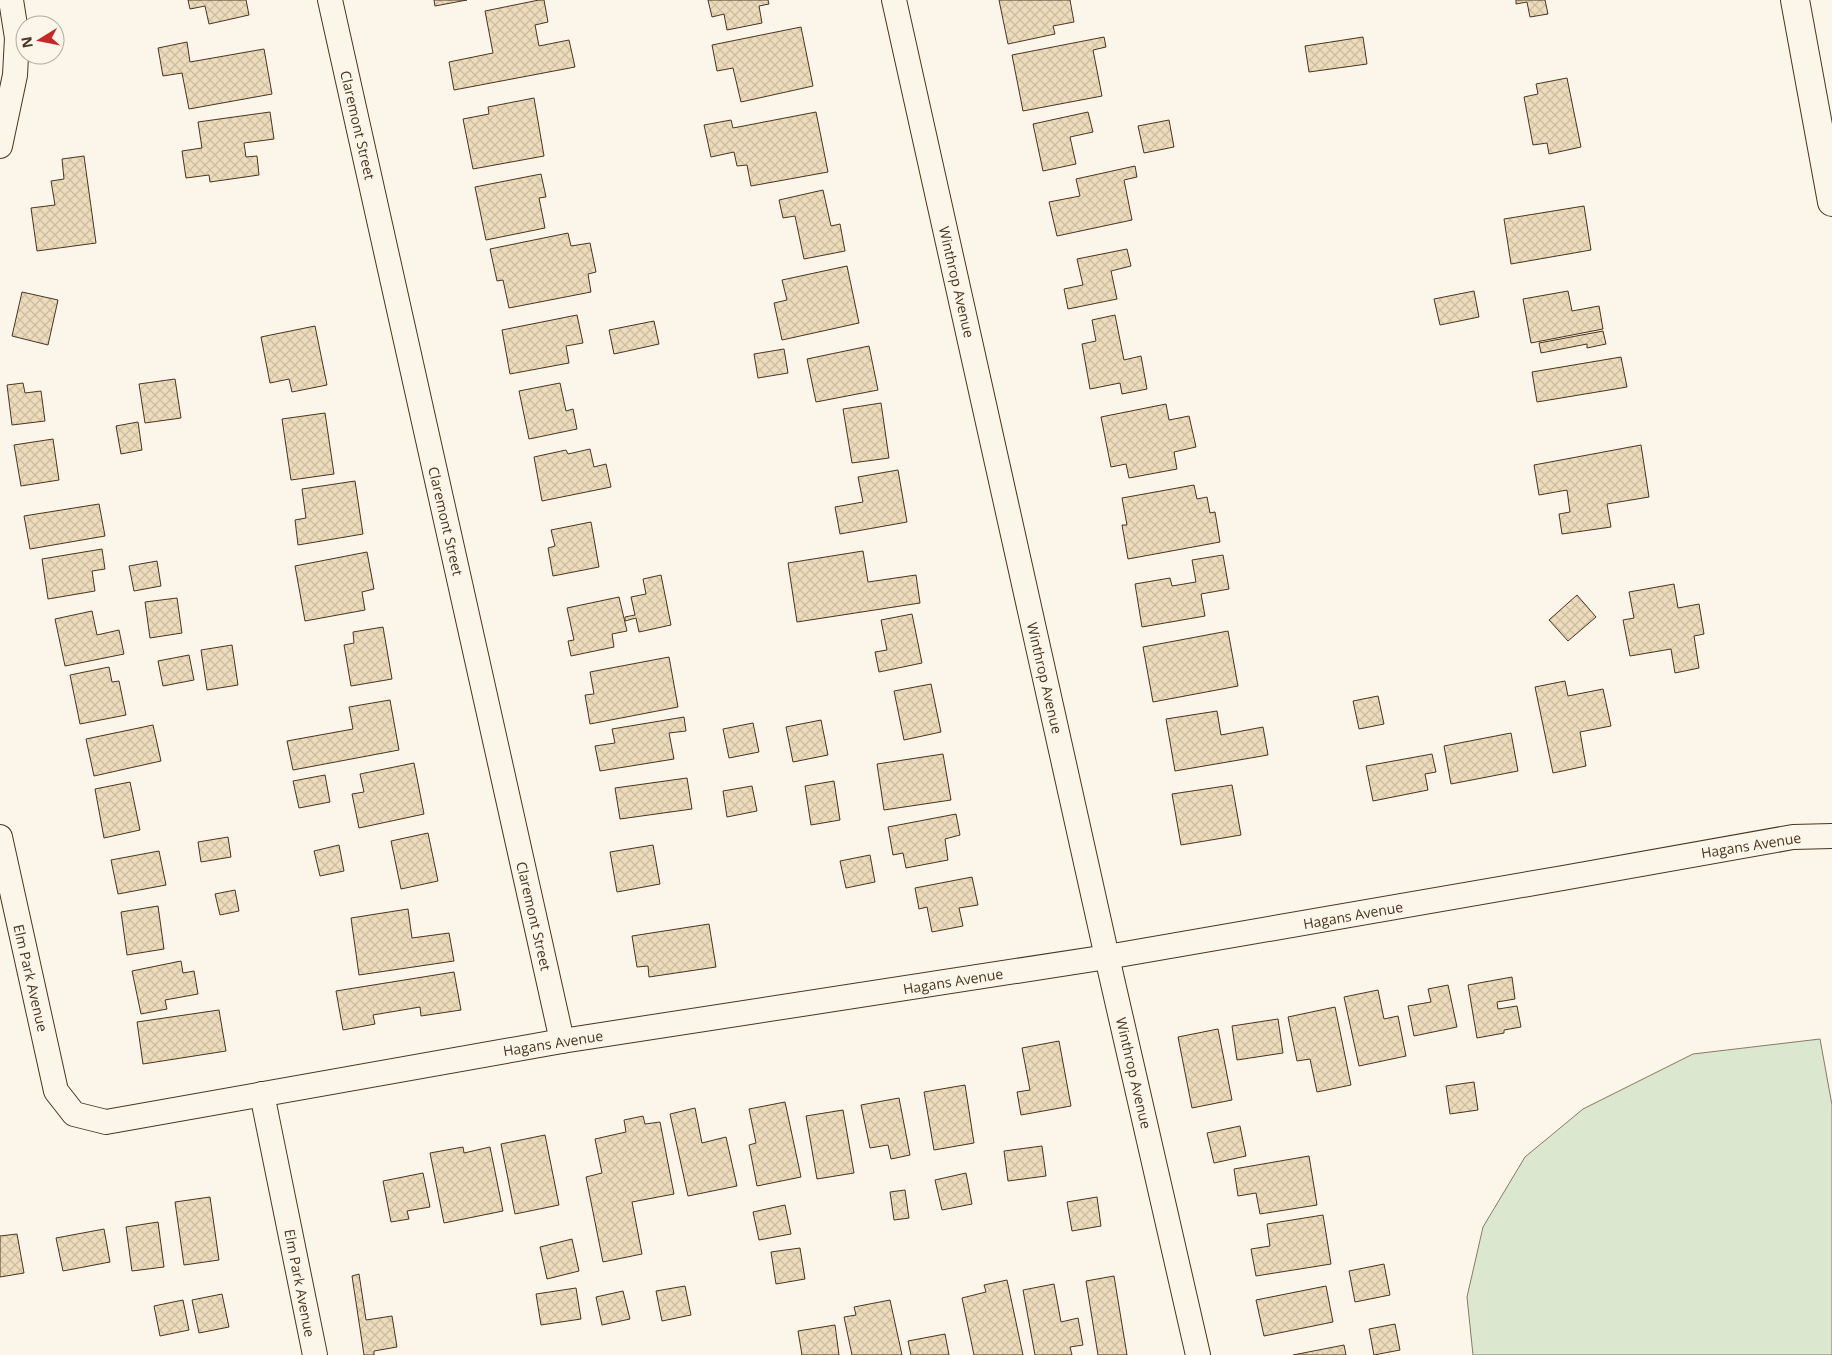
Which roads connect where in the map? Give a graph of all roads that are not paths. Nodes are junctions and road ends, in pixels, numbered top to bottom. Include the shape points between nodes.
1 (11, 0) edge
2 (330, 0) edge
3 (894, 0) edge
4 (1795, 0) edge
5 (0, 146) edge
6 (1832, 202) edge
7 (1832, 836) edge
8 (0, 837) edge
9 (1107, 957) junction
10 (562, 1041) junction
11 (262, 1094) junction
12 (74, 1114) joint
13 (314, 1355) edge
14 (1198, 1355) edge

1 - 5 street via 17,38 15,75
2 - 10 street, Claremont Street
3 - 9 street, Winthrop Avenue
4 - 6 main road
7 - 9 street, Hagans Avenue via 1793,836
8 - 12 street, Elm Park Avenue via 56,1091
9 - 10 street, Hagans Avenue
9 - 14 street, Winthrop Avenue
10 - 11 street, Hagans Avenue
11 - 12 street, Hagans Avenue via 106,1122
11 - 13 street, Elm Park Avenue

